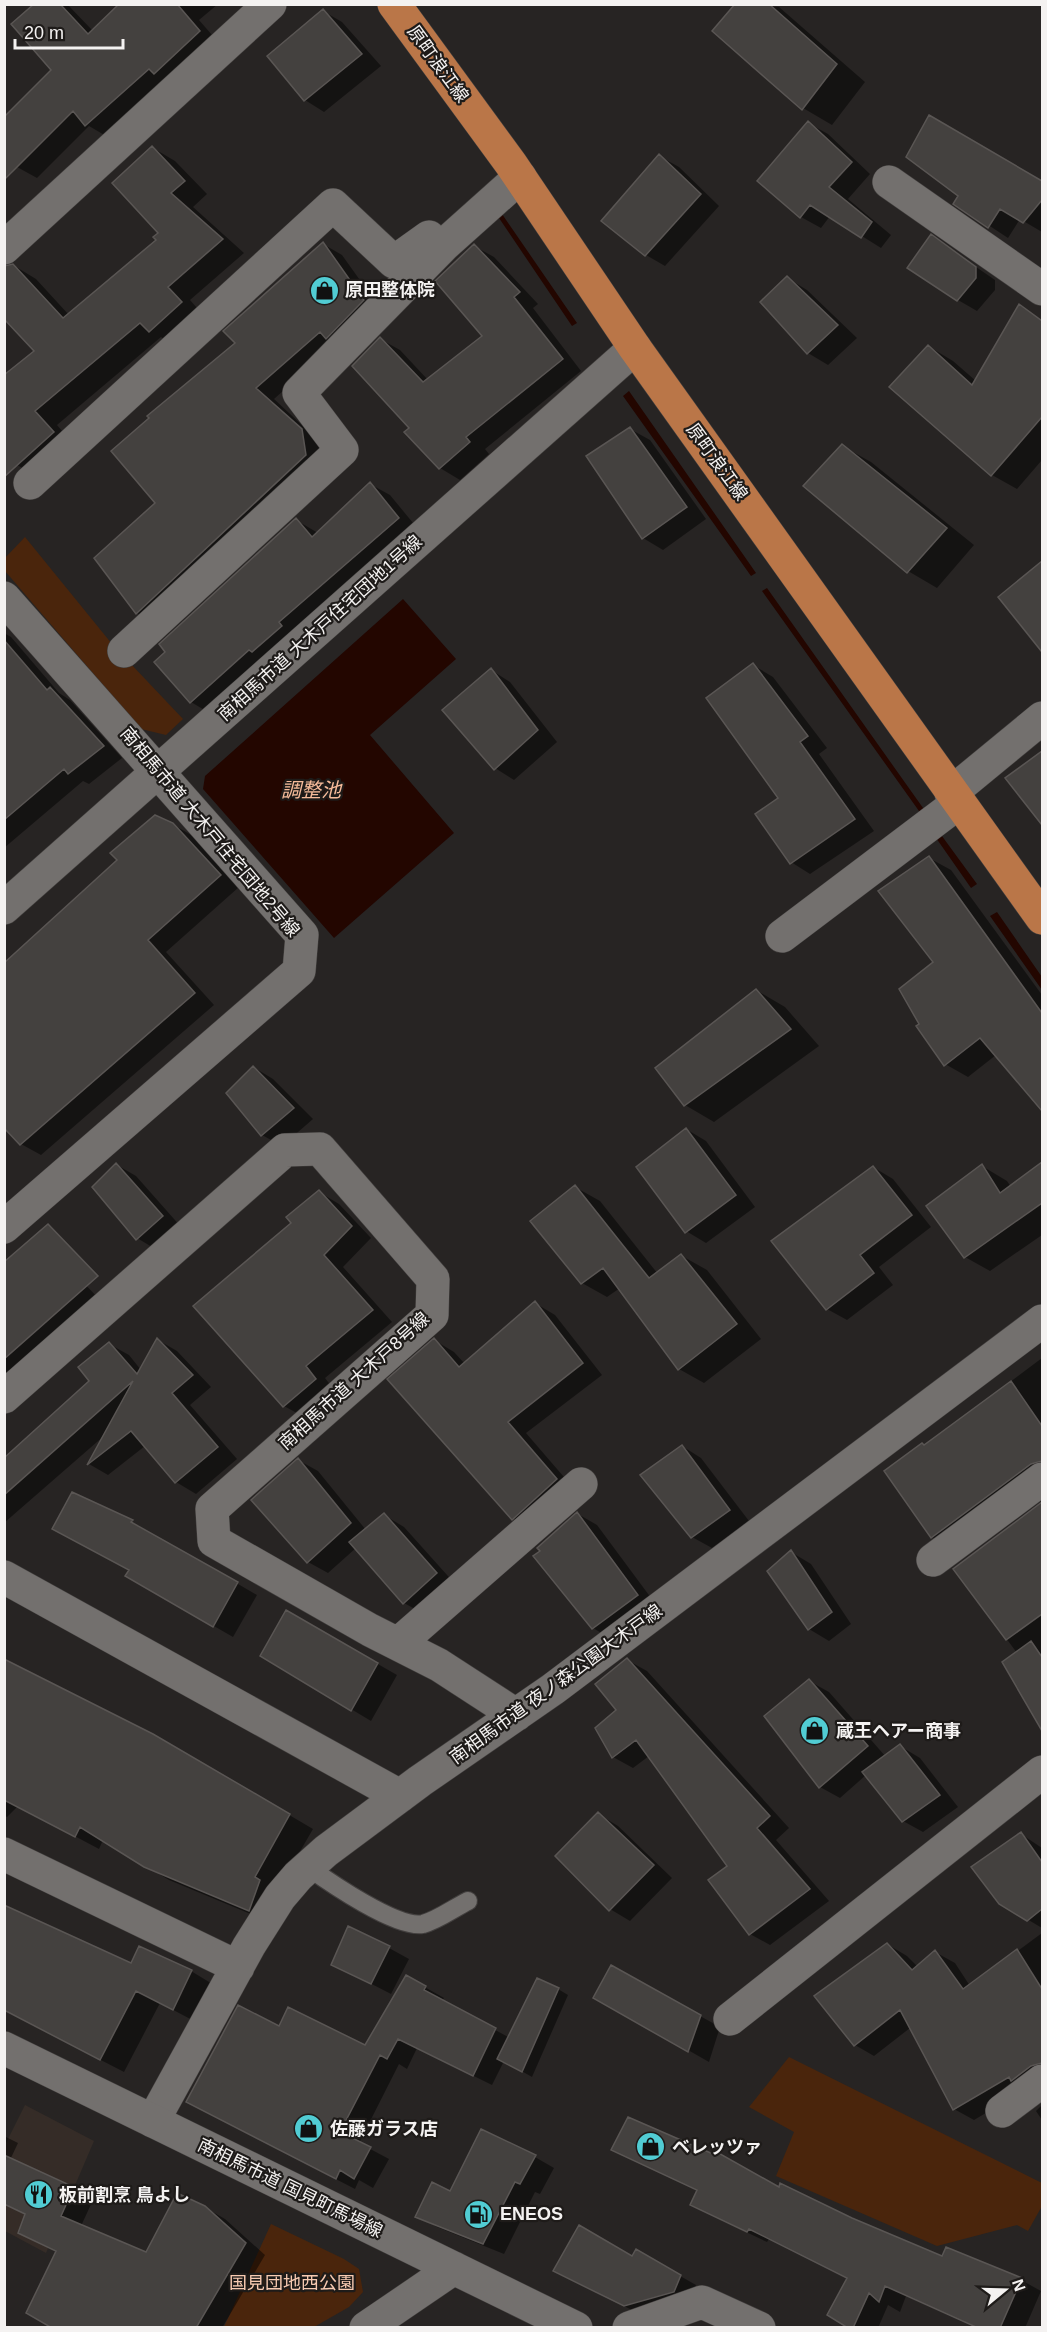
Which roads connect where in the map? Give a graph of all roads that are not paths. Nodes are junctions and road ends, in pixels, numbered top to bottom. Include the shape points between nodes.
1 (270, 4) edge
2 (394, 4) edge
3 (516, 170) junction
4 (889, 182) dead end
5 (4, 249) edge
6 (1042, 289) edge
7 (635, 348) junction
8 (30, 483) dead end
9 (4, 598) edge
10 (124, 651) dead end
11 (1042, 718) edge
12 (160, 771) junction
13 (955, 798) junction
14 (1037, 899) edge
15 (4, 908) edge
16 (782, 936) dead end
17 (4, 1227) edge
18 (1042, 1321) edge
19 (4, 1397) edge
20 (1042, 1479) edge
21 (581, 1484) dead end
22 (933, 1560) dead end
23 (4, 1577) edge
24 (399, 1643) junction
25 (516, 1715) junction
26 (1042, 1772) edge
27 (400, 1796) junction
28 (4, 1854) edge
29 (308, 1867) junction
30 (468, 1901) dead end
31 (238, 1967) junction
32 (730, 2019) dead end
33 (4, 2048) edge
34 (1042, 2081) edge
35 (1002, 2111) dead end
36 (153, 2121) junction
37 (454, 2268) junction
38 (366, 2328) edge
39 (576, 2328) edge
40 (629, 2328) edge
41 (759, 2328) edge

1 - 5 street
2 - 3 main road, 原町浪江線
3 - 7 main road, 原町浪江線
3 - 8 street via 394,262 333,205
3 - 10 street via 299,393 342,450
4 - 6 street
7 - 12 street, 南相馬市道 大木戸住宅団地1号線
7 - 13 main road, 原町浪江線
9 - 12 street, 南相馬市道 大木戸住宅団地2号線
11 - 13 street
12 - 15 street, 南相馬市道 大木戸住宅団地1号線
12 - 17 street, 南相馬市道 大木戸住宅団地2号線 via 302,935 299,971
13 - 14 main road, 原町浪江線
13 - 16 street
18 - 25 street, 南相馬市道 夜ノ森公園大木戸線
19 - 24 street, 南相馬市道 大木戸8号線 via 285,1150 320,1149 434,1279 432,1315 212,1509 213,1541
20 - 22 street
21 - 24 street
23 - 27 street
24 - 25 street, 南相馬市道 大木戸8号線
25 - 27 street, 南相馬市道 夜ノ森公園大木戸線
26 - 32 street
27 - 29 street, 南相馬市道 夜ノ森公園大木戸線
28 - 31 street
29 - 30 lane via 382,1913 403,1921 422,1924
29 - 31 street, 南相馬市道 夜ノ森公園大木戸線 via 280,1897
31 - 36 street, 南相馬市道 夜ノ森公園大木戸線
33 - 36 street, 南相馬市道 国見町馬場線
34 - 35 street
36 - 37 street, 南相馬市道 国見町馬場線
37 - 38 street
37 - 39 street, 南相馬市道 国見町馬場線
40 - 41 street via 702,2302

